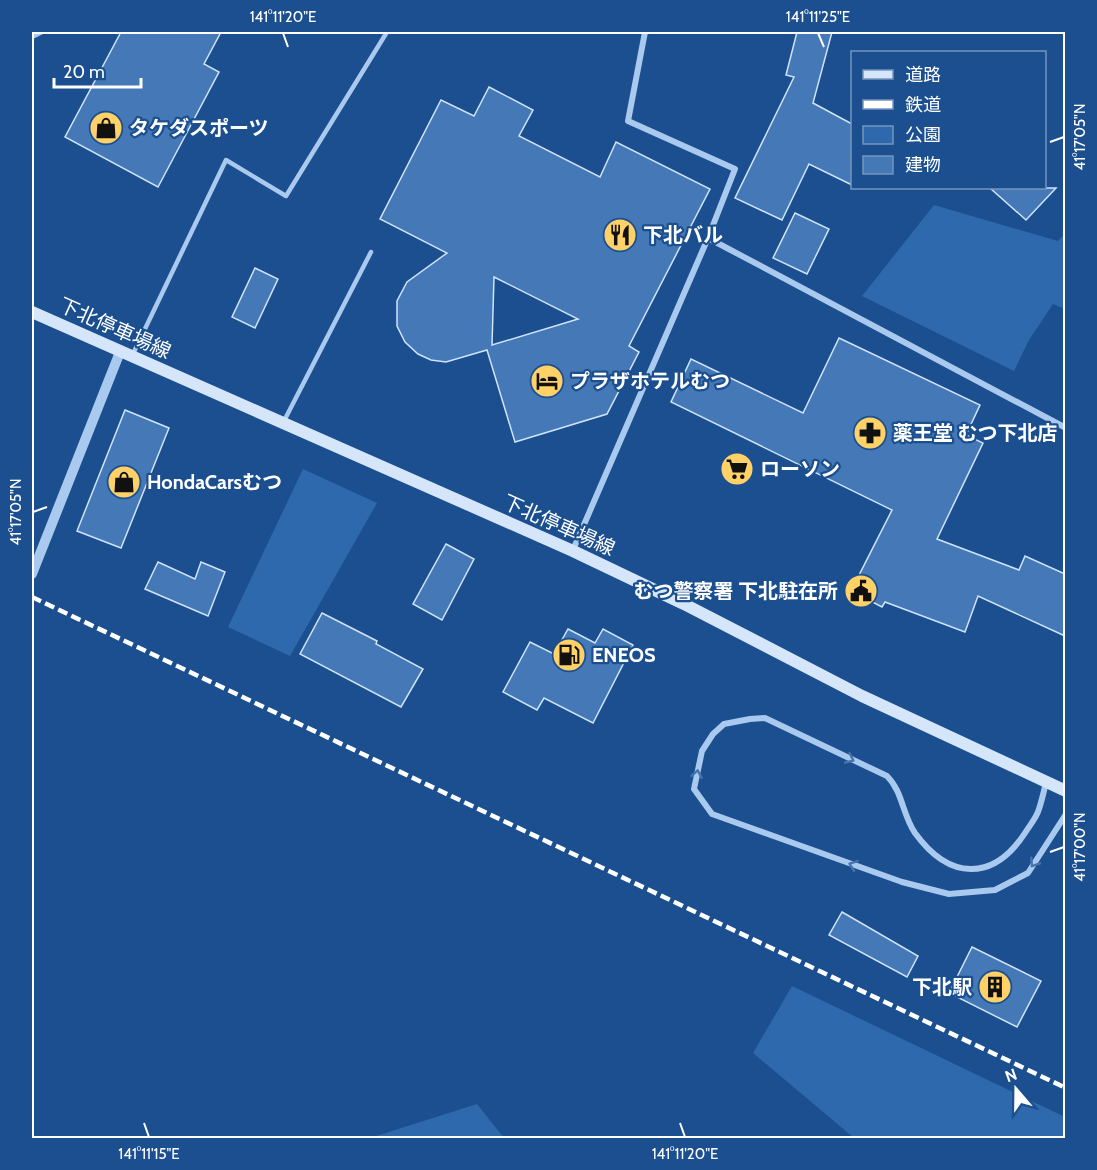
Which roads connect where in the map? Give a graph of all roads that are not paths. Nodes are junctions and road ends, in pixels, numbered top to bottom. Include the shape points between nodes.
1 (42, 32) edge
2 (387, 32) edge
3 (645, 32) edge
4 (32, 37) edge
5 (708, 238) junction
6 (371, 252) dead end
7 (32, 312) edge
8 (126, 355) junction
9 (283, 423) junction
10 (1065, 428) edge
11 (573, 551) junction
12 (32, 574) edge
13 (1046, 782) junction
14 (1065, 789) edge
15 (1065, 814) edge

1 - 4 lane
2 - 8 lane via 286,196 226,160
3 - 5 street via 628,121 735,169
5 - 10 street
5 - 11 street
6 - 9 lane
7 - 8 main road, 下北停車場線
8 - 9 main road, 下北停車場線
8 - 12 street
9 - 11 main road, 下北停車場線
11 - 13 main road, 下北停車場線 via 862,696
13 - 14 main road, 下北停車場線
15 -> 13 street via 1028,873 995,890 949,894 902,882 712,814 694,789 702,751 713,734 734,720 765,718 887,776 898,787 914,831 938,860 978,870 995,865 1016,847 1039,811

